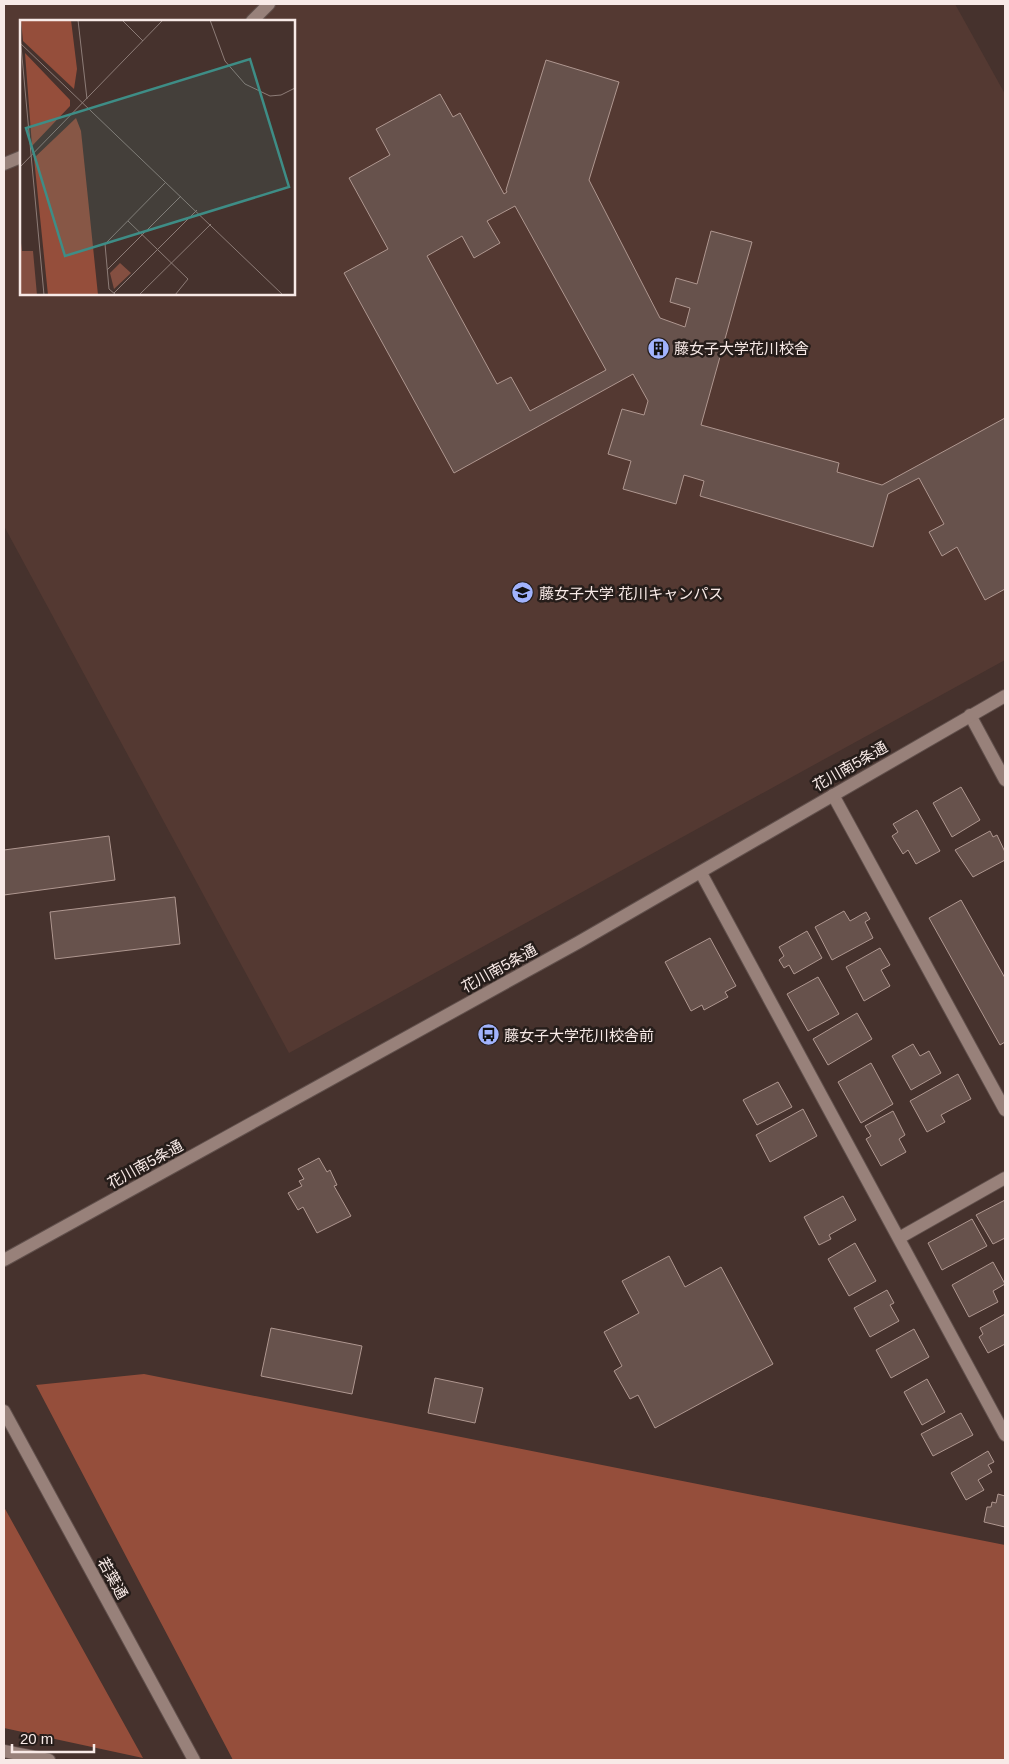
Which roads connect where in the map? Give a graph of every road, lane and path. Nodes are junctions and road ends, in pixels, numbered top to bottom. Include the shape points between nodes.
1 (269, 4) edge
2 (253, 20) edge
3 (20, 157) edge
4 (4, 164) edge
5 (1005, 696) edge
6 (970, 715) junction
7 (1005, 780) edge
8 (832, 795) junction
9 (701, 872) junction
10 (1005, 1110) edge
11 (1005, 1178) edge
12 (899, 1238) junction
13 (4, 1260) edge
14 (4, 1411) edge
15 (1005, 1435) edge
16 (4, 1751) edge
17 (49, 1760) edge
18 (194, 1760) edge

1 - 2 street
3 - 4 street
5 - 6 street, 花川南5条通
6 - 7 street
6 - 8 street, 花川南5条通
8 - 9 street, 花川南5条通
8 - 10 street
9 - 12 street
9 - 13 street, 花川南5条通
11 - 12 street
12 - 15 street
14 - 18 street, 若葉通
16 - 17 street

